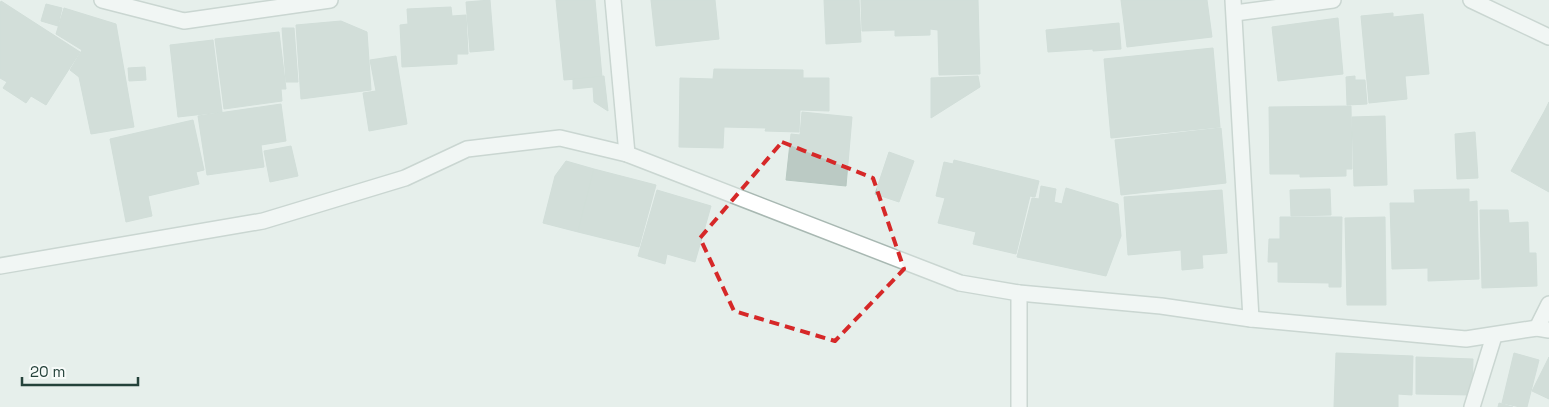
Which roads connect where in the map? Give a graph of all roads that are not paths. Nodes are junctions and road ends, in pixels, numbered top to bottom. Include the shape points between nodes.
1 (102, 0) edge
2 (330, 0) edge
3 (613, 0) edge
4 (1333, 0) edge
5 (1471, 0) edge
6 (1234, 6) edge
7 (1549, 37) edge
8 (627, 154) junction
9 (0, 266) edge
10 (1019, 293) junction
11 (1549, 304) edge
12 (1252, 319) junction
13 (1543, 329) edge
14 (1494, 336) junction
15 (1019, 407) edge
16 (1472, 407) edge

1 - 2 street via 184,21
3 - 8 street
4 - 6 street
5 - 7 street
6 - 12 street
8 - 9 street via 560,138 467,149 405,178 263,221
8 - 10 street via 960,283
10 - 12 street via 1161,306
10 - 15 street
11 - 13 street
12 - 14 street via 1466,339
13 - 14 street
14 - 16 street

